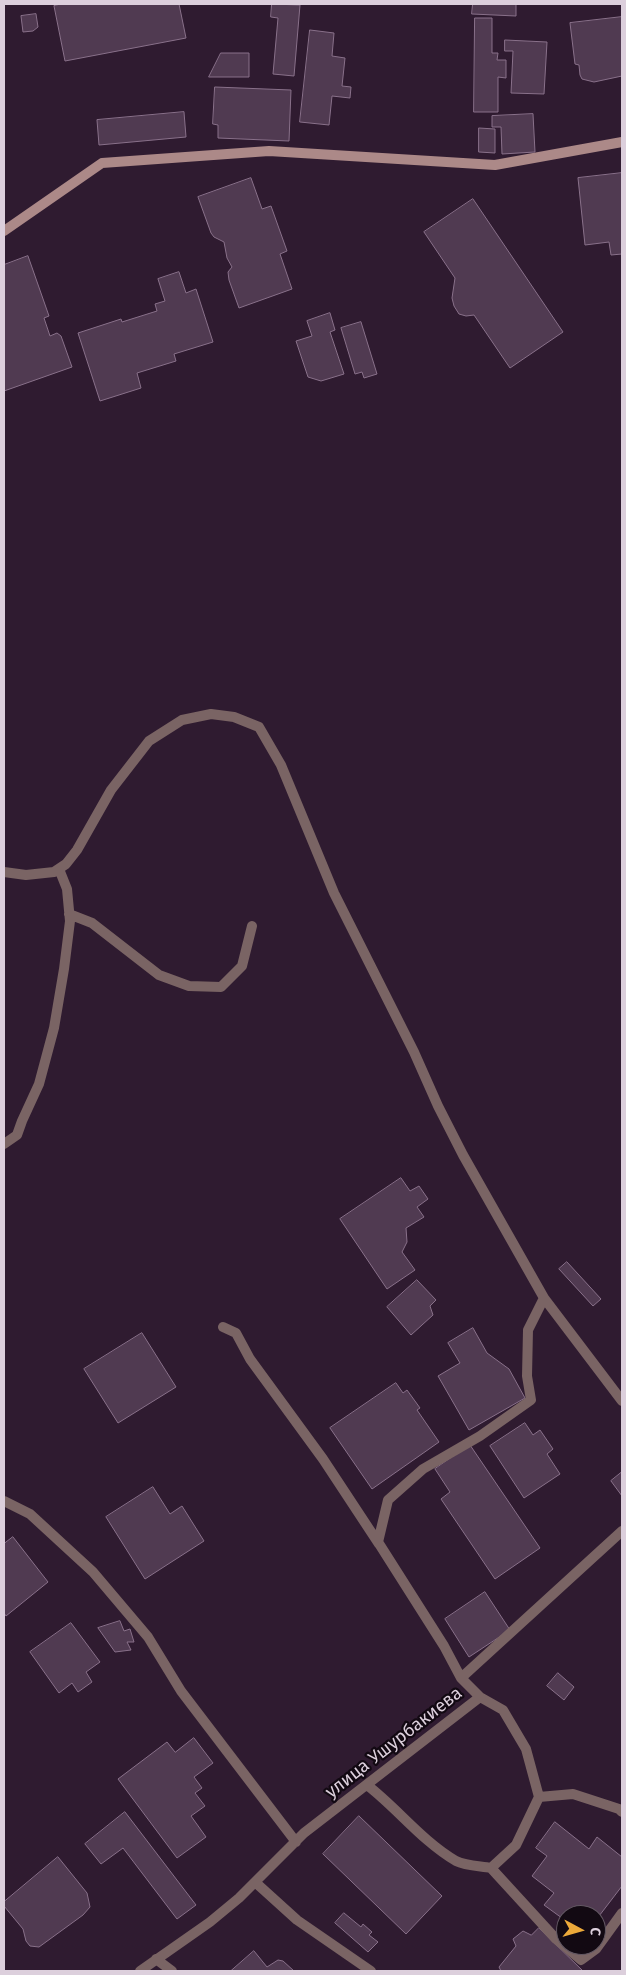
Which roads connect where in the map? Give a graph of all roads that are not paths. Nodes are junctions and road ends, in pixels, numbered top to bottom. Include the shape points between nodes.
1 (622, 142) edge
2 (4, 231) edge
3 (59, 869) junction
4 (4, 872) edge
5 (70, 914) junction
6 (252, 926) dead end
7 (4, 1144) edge
8 (544, 1298) junction
9 (223, 1326) dead end
10 (622, 1401) edge
11 (4, 1501) edge
12 (622, 1531) edge
13 (380, 1544) junction
14 (461, 1678) junction
15 (480, 1698) junction
16 (367, 1785) junction
17 (539, 1797) junction
18 (622, 1812) edge
19 (296, 1842) junction
20 (491, 1868) junction
21 (255, 1882) junction
22 (622, 1913) edge
23 (156, 1959) junction
24 (140, 1971) edge
25 (172, 1971) edge
26 (372, 1971) edge

1 - 2 street via 495,164 269,151 102,163
3 - 4 street via 26,876
3 - 5 street
3 - 8 street via 77,850 111,790 149,741 182,720 211,714 234,717 259,727 281,765 334,893 438,1106
5 - 6 street via 92,923 158,975 189,986 221,987 242,966
5 - 7 street via 54,1028 39,1084 18,1135
8 - 10 street
8 - 13 street via 528,1330 527,1376 531,1400 480,1436 423,1469 388,1500
9 - 13 street via 236,1333 250,1359
11 - 19 street via 30,1514 93,1572 118,1601 148,1637 181,1691
12 - 14 street, улица Ушурбакиева
13 - 14 street
14 - 15 street, улица Ушурбакиева
15 - 16 street, улица Ушурбакиева
15 - 17 street via 503,1710 508,1718 526,1749
16 - 19 street, улица Ушурбакиева
16 - 20 street via 386,1799 418,1832 458,1862
17 - 18 street via 573,1794
17 - 20 street via 516,1845
19 - 21 street, улица Ушурбакиева
20 - 22 street via 581,1960 596,1949
21 - 23 street, улица Ушурбакиева via 210,1922
21 - 26 street via 297,1920
23 - 24 street, улица Ушурбакиева
23 - 25 street

